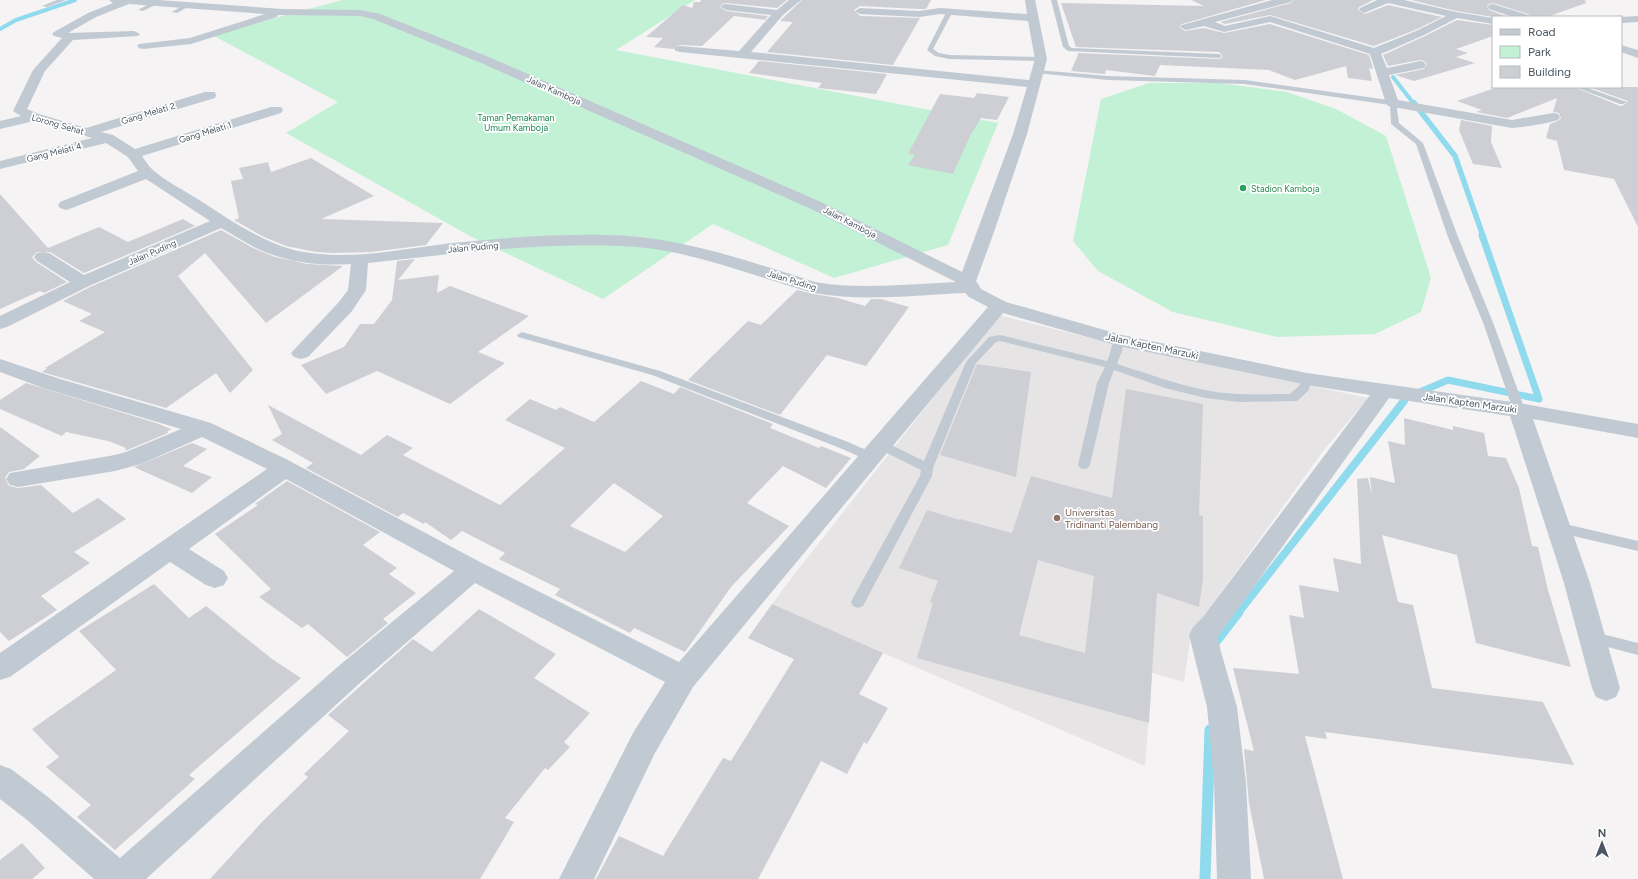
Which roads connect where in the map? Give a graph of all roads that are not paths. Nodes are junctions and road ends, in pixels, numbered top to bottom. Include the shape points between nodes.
1 (63, 0) edge
2 (114, 0) edge
3 (128, 0) edge
4 (796, 0) edge
5 (1030, 0) edge
6 (1054, 0) edge
7 (1287, 0) edge
8 (1385, 0) edge
9 (1390, 0) edge
10 (155, 3) junction
11 (352, 4) dead end
12 (187, 5) junction
13 (45, 6) dead end
14 (726, 7) dead end
15 (944, 7) edge
16 (1493, 7) dead end
17 (141, 10) dead end
18 (1364, 10) dead end
19 (860, 11) dead end
20 (175, 12) dead end
21 (282, 12) junction
22 (779, 13) junction
23 (367, 14) junction
24 (1456, 15) junction
25 (1521, 16) edge
26 (1032, 18) junction
27 (1638, 19) edge
28 (1622, 20) edge
29 (1492, 21) edge
30 (1204, 22) junction
31 (1186, 27) dead end
32 (134, 34) dead end
33 (70, 37) junction
34 (144, 46) dead end
35 (1622, 48) edge
36 (680, 49) dead end
37 (1375, 52) junction
38 (1638, 54) edge
39 (742, 55) junction
40 (1219, 56) dead end
41 (1420, 65) dead end
42 (1037, 72) junction
43 (1382, 73) junction
44 (1581, 88) edge
45 (210, 95) dead end
46 (146, 99) dead end
47 (1623, 102) dead end
48 (1397, 104) junction
49 (161, 110) junction
50 (276, 110) dead end
51 (34, 117) junction
52 (1553, 117) dead end
53 (0, 125) edge
54 (86, 132) junction
55 (108, 138) junction
56 (133, 154) junction
57 (0, 165) edge
58 (148, 173) junction
59 (66, 205) dead end
60 (222, 222) junction
61 (43, 257) dead end
62 (360, 259) junction
63 (83, 282) junction
64 (968, 284) junction
65 (999, 306) junction
66 (0, 323) edge
67 (522, 335) dead end
68 (1119, 340) junction
69 (301, 353) dead end
70 (0, 365) edge
71 (1110, 365) junction
72 (1307, 379) junction
73 (1390, 391) junction
74 (1516, 401) junction
75 (203, 428) junction
76 (1638, 431) edge
77 (876, 451) junction
78 (1084, 465) dead end
79 (927, 468) junction
80 (284, 469) junction
81 (18, 479) dead end
82 (1561, 528) junction
83 (1638, 546) edge
84 (169, 549) junction
85 (473, 570) junction
86 (215, 578) dead end
87 (858, 602) dead end
88 (1594, 638) junction
89 (1638, 649) edge
90 (0, 668) edge
91 (683, 678) junction
92 (1606, 688) dead end
93 (0, 780) edge
94 (120, 879) edge
95 (576, 879) edge
96 (1234, 879) edge

1 - 13 lane
2 - 3 street, Jalan Kamboja
3 - 10 street, Jalan Kamboja
3 - 33 street via 58,33
4 - 22 street
5 - 26 street
6 - 40 lane via 1066,47 1070,50
7 - 30 street
8 - 18 street
9 - 24 street
10 - 12 street, Jalan Kamboja
10 - 17 lane
11 - 23 street
12 - 20 lane
12 - 21 street, Jalan Kamboja
14 - 22 street
15 - 19 street via 919,14
15 - 26 street
15 - 42 lane via 930,50 937,55
16 - 25 street
21 - 23 street, Jalan Kamboja
21 - 34 street via 197,40
22 - 39 street
23 - 64 street, Jalan Kamboja via 492,63 815,205
24 - 29 street
24 - 37 street
26 - 42 street
27 - 28 street
30 - 31 street
30 - 37 street via 1224,29 1271,19
32 - 33 street
33 - 51 street, Lorong Sehat via 40,70 20,111
35 - 38 street
36 - 39 street
37 - 43 street
39 - 42 street
41 - 43 street
42 - 48 lane via 1108,78 1245,82
42 - 64 street via 1017,141
43 - 48 street
44 - 47 lane
45 - 49 street, Gang Melati 2
46 - 49 street
48 - 52 street via 1512,124 1525,124
48 - 74 lane via 1395,124 1419,143
49 - 54 street, Gang Melati 2
50 - 56 street, Gang Melati 1
51 - 53 street
51 - 54 street, Lorong Sehat
54 - 55 street, Lorong Sehat
55 - 56 street, Lorong Sehat
55 - 57 street, Gang Melati 4
56 - 58 street, Lorong Sehat
58 - 59 street
58 - 60 street, Lorong Sehat
60 - 62 street, Jalan Puding via 271,248 297,256 332,260
60 - 63 street, Jalan Puding
61 - 63 street
62 - 64 street, Jalan Puding via 481,246 609,240 688,250 812,288 855,292
62 - 69 street via 357,290 345,308
63 - 66 street, Jalan Puding
64 - 65 street, Jalan Kapten Marzuki via 984,299
65 - 68 street, Jalan Kapten Marzuki
65 - 77 street
67 - 77 lane via 656,373 844,445
68 - 71 lane
68 - 72 street, Jalan Kapten Marzuki
70 - 75 street via 53,384
71 - 72 lane via 1169,385 1238,398 1293,398 1304,388
71 - 78 lane via 1103,383
71 - 79 lane via 1000,338 993,339 971,362
72 - 73 street, Jalan Kapten Marzuki
73 - 74 street, Jalan Kapten Marzuki via 1427,396
73 - 96 street via 1213,625 1203,634 1222,707 1230,783
74 - 76 street, Jalan Kapten Marzuki
74 - 82 street
75 - 80 street
75 - 81 street via 133,458 115,463
77 - 79 lane
77 - 91 street
79 - 87 lane via 926,476
80 - 84 street
80 - 85 street
82 - 83 lane
82 - 88 street
84 - 86 street
84 - 90 street
85 - 91 street
85 - 94 street via 351,673
88 - 89 lane
88 - 92 street
91 - 95 street via 644,743
93 - 94 street

